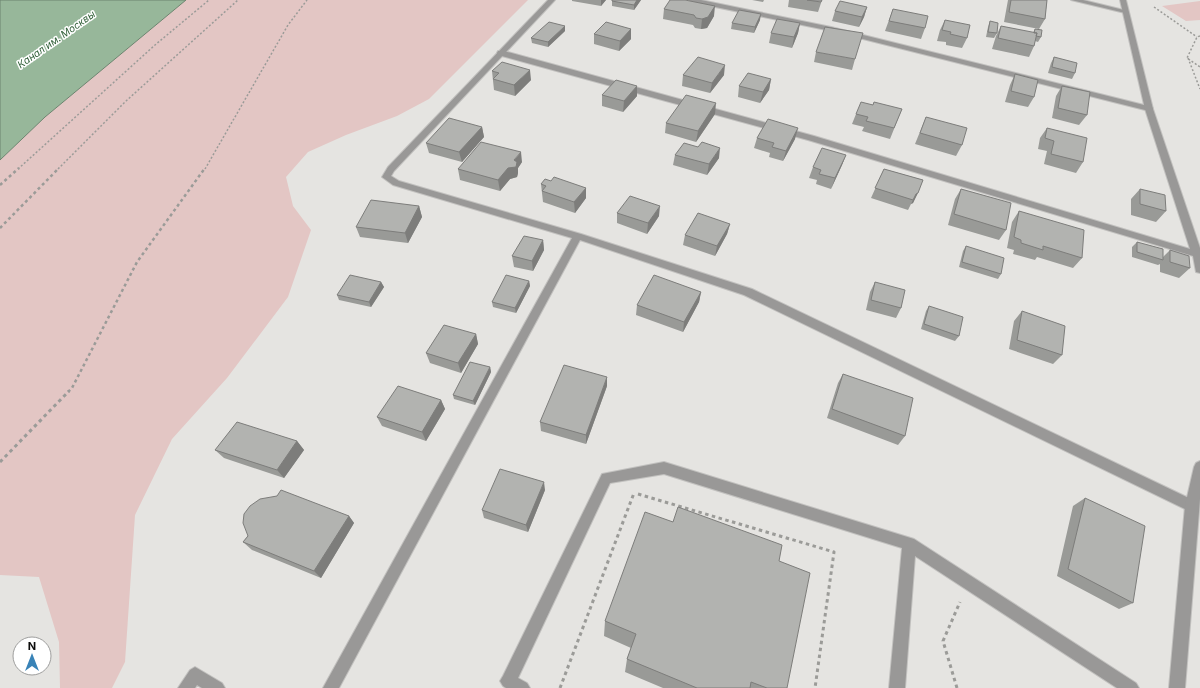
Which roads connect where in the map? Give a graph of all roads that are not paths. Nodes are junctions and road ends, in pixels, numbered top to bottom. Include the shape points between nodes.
1 (552, 0) edge
2 (691, 0) edge
3 (1074, 0) edge
4 (1123, 0) edge
5 (1125, 11) junction
6 (501, 52) junction
7 (1149, 109) junction
8 (578, 236) junction
9 (1198, 254) edge
10 (1200, 269) edge
11 (1200, 467) edge
12 (1192, 506) junction
13 (909, 544) junction
14 (186, 688) edge
15 (217, 688) edge
16 (331, 688) edge
17 (522, 688) edge
18 (897, 688) edge
19 (1131, 688) edge
20 (1177, 688) edge

1 - 6 street
2 - 7 street via 831,29
3 - 5 street
4 - 5 street
5 - 7 street
6 - 8 street via 386,177 396,183
6 - 9 street via 811,138
7 - 9 street
8 - 12 street via 748,292
8 - 16 street
9 - 10 street
11 - 12 street
12 - 20 street
13 - 17 street via 664,468 606,478 508,681
13 - 18 street
13 - 19 street
14 - 15 street via 195,675

